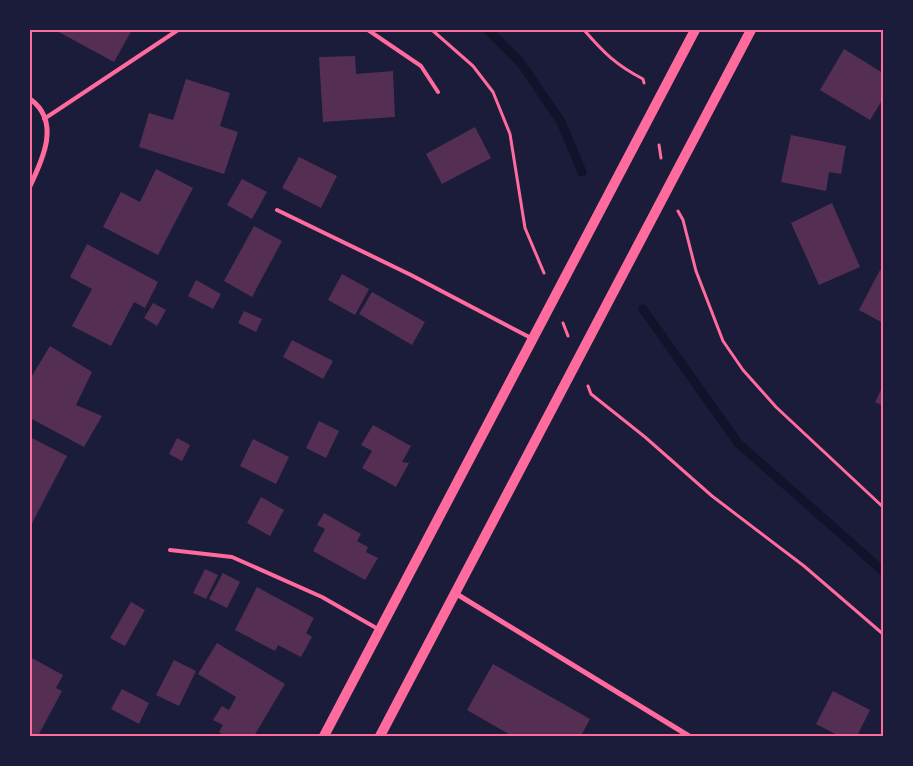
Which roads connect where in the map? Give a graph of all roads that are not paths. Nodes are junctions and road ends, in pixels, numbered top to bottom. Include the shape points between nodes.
1 (178, 30) edge
2 (368, 30) edge
3 (695, 30) edge
4 (752, 30) edge
5 (438, 92) dead end
6 (30, 99) edge
7 (44, 119) junction
8 (30, 186) edge
9 (276, 210) dead end
10 (533, 339) junction
11 (170, 550) dead end
12 (455, 593) junction
13 (380, 630) junction
14 (324, 736) edge
15 (380, 736) edge
16 (689, 736) edge

1 - 7 lane
2 - 5 lane via 421,66
3 - 10 main road
4 - 12 main road
6 - 7 street via 37,104
7 - 8 street via 49,132 42,161
9 - 10 lane via 411,274
10 - 13 main road
11 - 13 lane via 232,557 322,597
12 - 15 main road
12 - 16 street
13 - 14 main road

